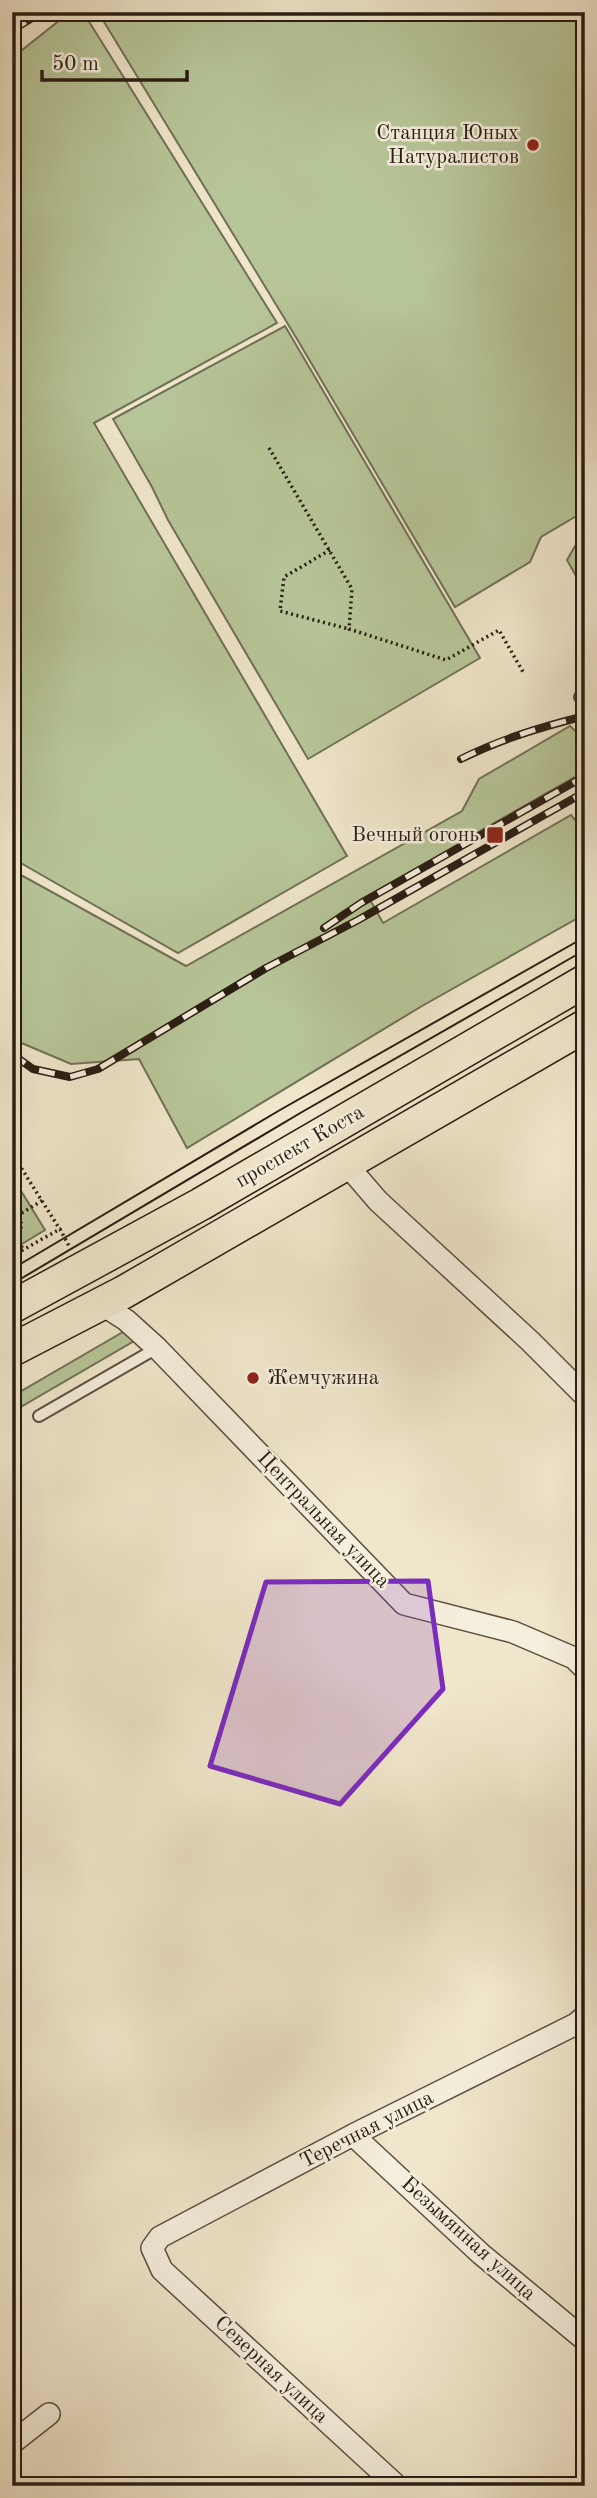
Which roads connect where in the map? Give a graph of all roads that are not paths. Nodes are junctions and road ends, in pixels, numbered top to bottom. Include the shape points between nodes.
1 (585, 981) edge
2 (585, 1026) edge
3 (347, 1165) junction
4 (40, 1292) junction
5 (101, 1304) junction
6 (12, 1307) edge
7 (59, 1326) junction
8 (157, 1348) junction
9 (12, 1350) edge
10 (585, 1396) edge
11 (39, 1416) dead end
12 (585, 1669) edge
13 (582, 2023) edge
14 (353, 2135) junction
15 (152, 2248) joint
16 (585, 2340) edge
17 (49, 2414) dead end
18 (12, 2443) edge
19 (397, 2486) edge

1 - 4 main road, проспект Коста
2 - 3 main road, проспект Коста
3 - 5 main road, проспект Коста
3 - 10 street via 379,1201
4 - 6 main road, проспект Коста
4 - 7 main road
5 - 7 main road, проспект Коста
5 - 8 street, Центральная улица
7 - 9 main road, проспект Коста
8 - 11 lane
8 - 12 street, Центральная улица via 404,1604 513,1632 574,1658
13 - 14 street, Теречная улица
14 - 15 street, Теречная улица via 160,2237
14 - 16 street, Безымянная улица via 481,2254
15 - 19 street, Северная улица via 162,2270
17 - 18 street

